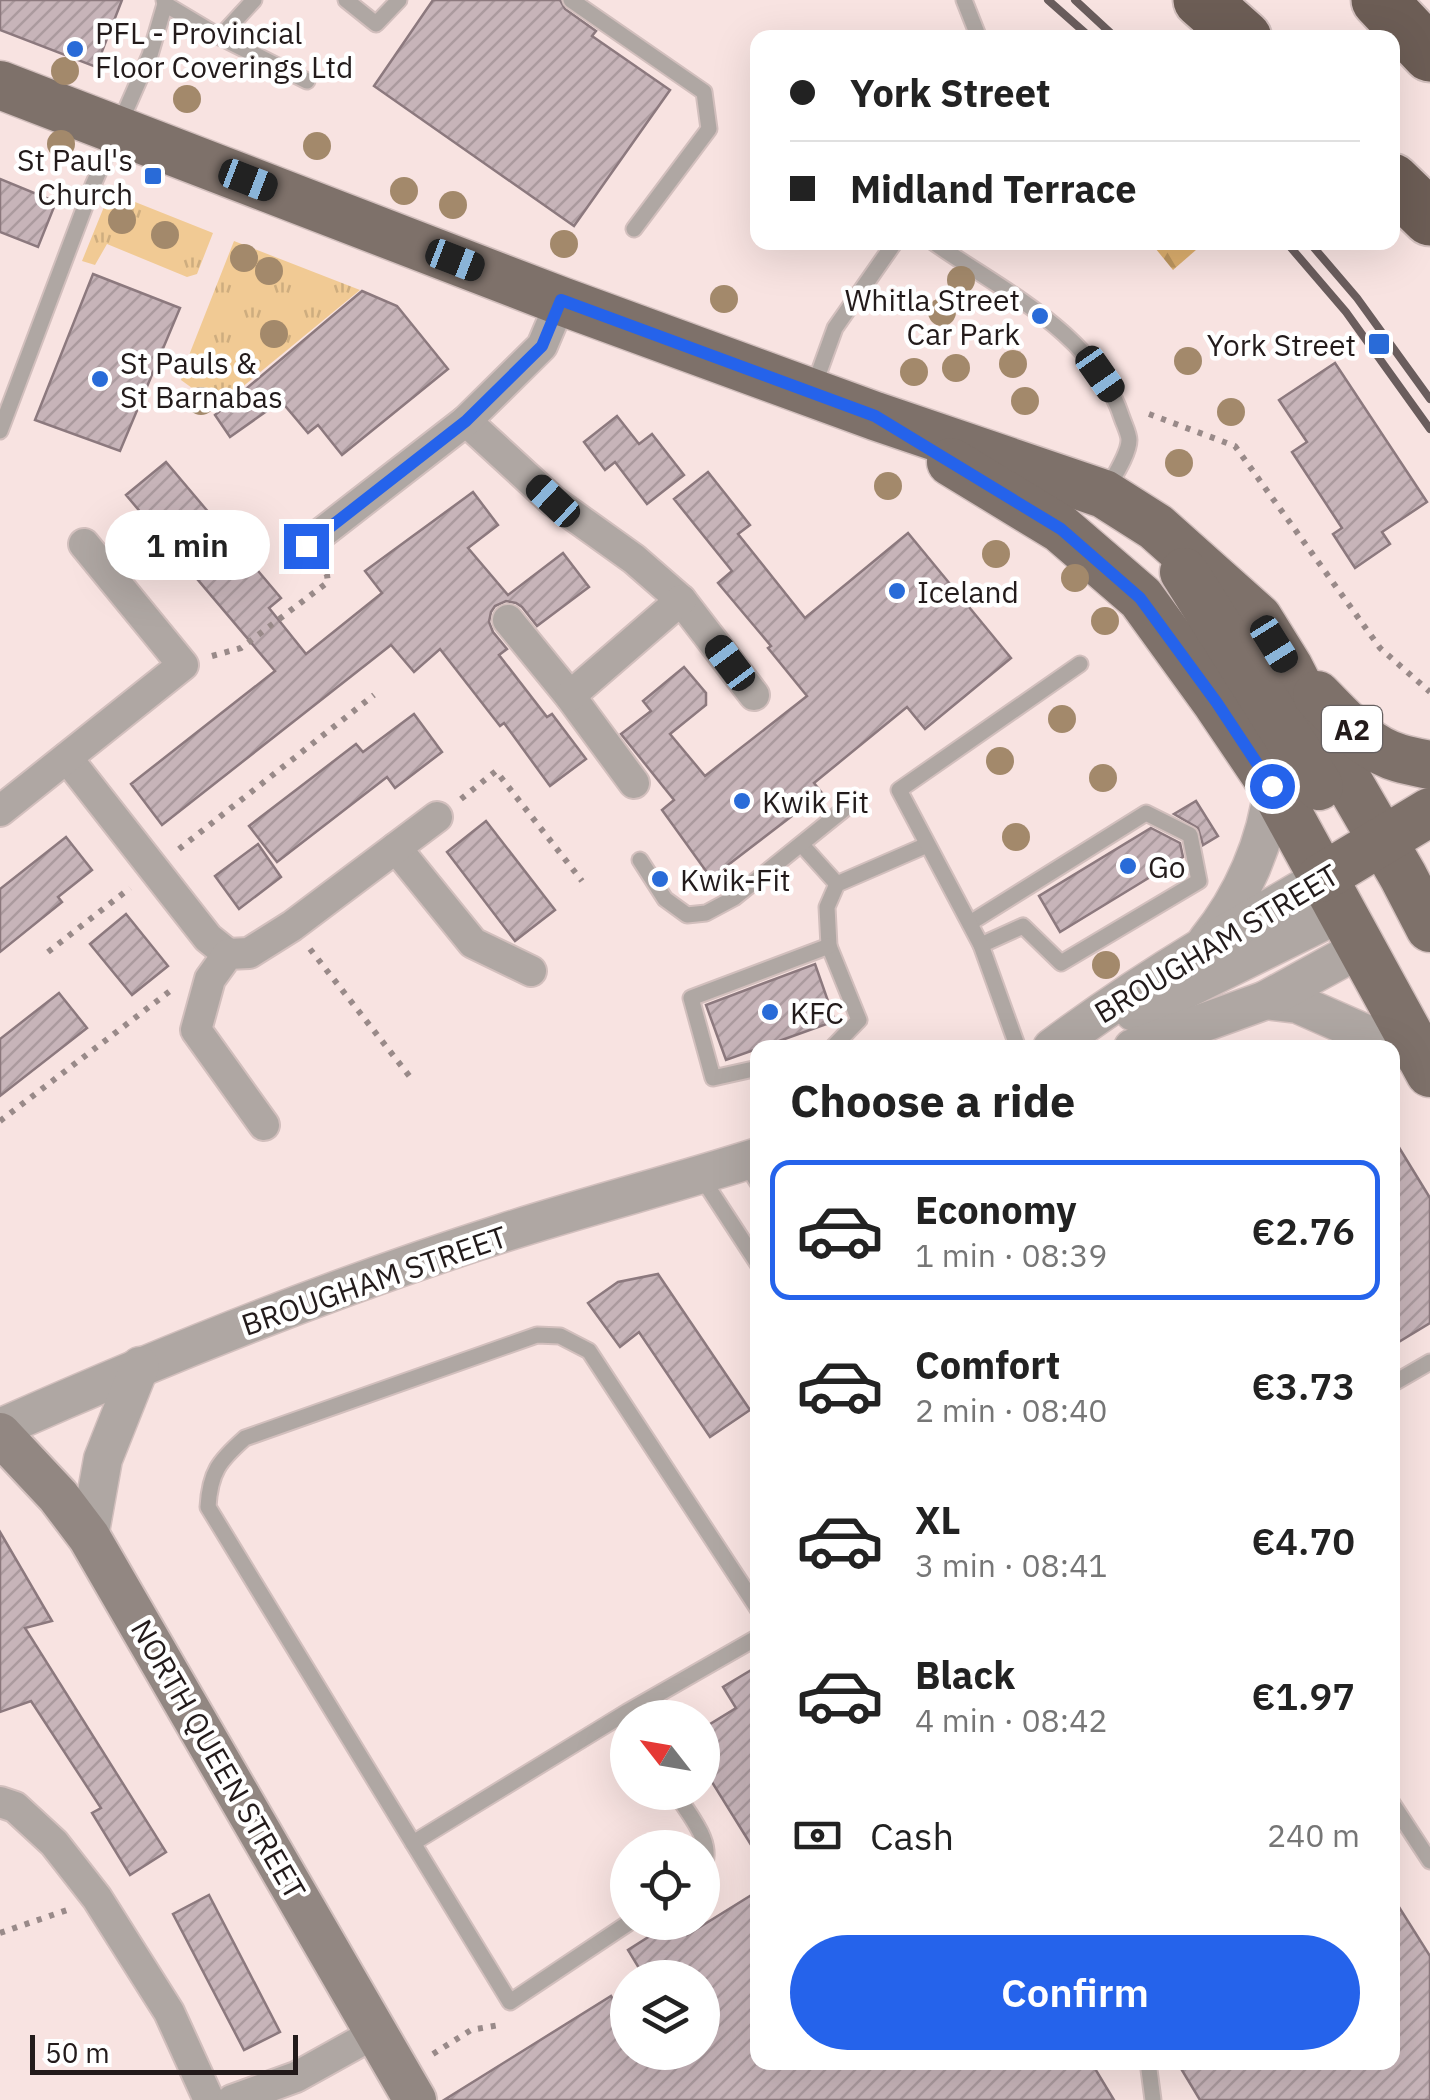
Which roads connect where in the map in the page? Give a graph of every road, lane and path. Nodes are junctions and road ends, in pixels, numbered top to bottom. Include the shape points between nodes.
1 (254, 0) edge
2 (346, 0) edge
3 (400, 0) edge
4 (571, 0) edge
5 (964, 0) edge
6 (1201, 0) edge
7 (1379, 0) edge
8 (164, 2) edge
9 (976, 30) edge
10 (1235, 30) edge
11 (220, 38) junction
12 (1430, 54) edge
13 (307, 81) dead end
14 (0, 84) edge
15 (117, 129) junction
16 (1400, 189) edge
17 (1430, 218) edge
18 (634, 229) dead end
19 (889, 250) edge
20 (946, 250) edge
21 (561, 300) junction
22 (812, 391) junction
23 (1149, 414) dead end
24 (875, 416) junction
25 (466, 421) junction
26 (0, 431) edge
27 (1104, 494) junction
28 (1156, 527) junction
29 (84, 544) dead end
30 (306, 546) joint
31 (681, 600) junction
32 (508, 620) dead end
33 (183, 664) junction
34 (1080, 664) dead end
35 (1289, 668) junction
36 (1430, 692) edge
37 (374, 695) dead end
38 (754, 695) dead end
39 (570, 696) junction
40 (66, 758) junction
41 (1430, 765) edge
42 (634, 784) dead end
43 (1272, 786) junction
44 (847, 807) dead end
45 (0, 811) edge
46 (1430, 812) edge
47 (436, 817) joint
48 (802, 845) junction
49 (928, 845) junction
50 (396, 848) junction
51 (640, 860) dead end
52 (154, 869) junction
53 (582, 881) dead end
54 (836, 884) junction
55 (1388, 894) edge
56 (970, 923) junction
57 (292, 926) junction
58 (981, 945) junction
59 (829, 946) junction
60 (1202, 947) junction
61 (48, 952) dead end
62 (219, 966) junction
63 (530, 970) dead end
64 (1266, 1000) junction
65 (1097, 1014) junction
66 (840, 1040) edge
67 (1015, 1040) edge
68 (1063, 1040) edge
69 (1155, 1040) edge
70 (1372, 1040) edge
71 (1400, 1053) edge
72 (1426, 1066) edge
73 (750, 1070) edge
74 (414, 1082) dead end
75 (0, 1122) edge
76 (264, 1125) dead end
77 (750, 1167) edge
78 (700, 1175) junction
79 (750, 1252) edge
80 (1430, 1362) edge
81 (140, 1366) junction
82 (1400, 1379) edge
83 (0, 1431) edge
84 (89, 1537) junction
85 (750, 1597) edge
86 (750, 1641) edge
87 (653, 1700) edge
88 (610, 1726) edge
89 (0, 1802) edge
90 (1400, 1815) edge
91 (413, 1844) junction
92 (1430, 1861) edge
93 (98, 1898) junction
94 (0, 1933) edge
95 (610, 1935) edge
96 (499, 2024) dead end
97 (378, 2032) junction
98 (1149, 2070) edge
99 (408, 2088) edge
100 (208, 2100) edge
101 (232, 2100) edge
102 (1154, 2100) edge

1 - 11 lane
2 - 3 lane via 376,24
4 - 18 lane via 704,92 709,129
5 - 9 lane
6 - 10 highway
7 - 12 highway
8 - 11 lane
8 - 15 lane via 150,55
11 - 13 lane
14 - 15 main road, A2
15 - 21 main road, A2
15 - 26 lane
16 - 17 highway
19 - 22 lane via 835,328
20 - 27 lane via 1036,311 1086,354 1114,394 1129,441
21 - 22 main road, A2
21 - 25 street via 542,346
22 - 24 main road, A2
23 - 36 path via 1235,446 1380,648
24 - 27 main road, A2
24 - 43 main road, A2 via 1061,529 1140,598
25 - 30 street
25 - 31 street via 553,501
27 - 28 main road, A2
28 - 35 main road, A2 via 1258,618
28 - 55 main road
29 - 33 street
30 - 33 path via 328,582 240,648
31 - 38 street
31 - 39 street
32 - 39 street
33 - 40 street
34 - 49 lane via 899,790
35 - 41 main road, A2 via 1368,742 1396,758
35 - 55 main road, A2 via 1336,762
37 - 52 path
39 - 42 street
40 - 45 street
40 - 52 street
43 - 55 main road, A2
43 - 60 street via 1253,863
44 - 48 lane
46 - 55 main road
47 - 50 street
47 - 53 path via 496,772
48 - 51 lane via 734,898 687,915 665,899
48 - 54 lane
49 - 54 lane
49 - 56 lane
50 - 57 street
50 - 63 street via 473,943
52 - 61 path
52 - 62 street via 208,938
54 - 59 lane via 827,907
55 - 60 street, BROUGHAM STREET via 1269,910
55 - 64 street, BROUGHAM STREET
55 - 65 street via 1140,1012
55 - 72 main road, A2
56 - 58 lane
56 - 58 lane via 1146,813 1190,835 1199,880 1061,963 1024,926
57 - 62 street
57 - 74 path
58 - 67 lane
59 - 66 lane via 859,1020
59 - 73 lane via 691,998 713,1078
60 - 65 street, BROUGHAM STREET
62 - 75 path via 186,979
62 - 76 street via 196,1030
64 - 69 street, BROUGHAM STREET
64 - 70 street via 1298,1004
65 - 68 street, BROUGHAM STREET
71 - 72 street
77 - 78 street, BROUGHAM STREET
78 - 79 lane
78 - 81 street, BROUGHAM STREET via 290,1306
80 - 82 lane
81 - 83 street, BROUGHAM STREET
81 - 84 street via 102,1459
83 - 84 main road, NORTH QUEEN STREET
84 - 97 main road, NORTH QUEEN STREET
85 - 91 lane via 589,1351 560,1336 537,1334 245,1438 216,1469 208,1507
86 - 87 lane
88 - 91 lane
89 - 93 street via 15,1807 54,1843
90 - 92 lane
91 - 95 lane via 510,2002
93 - 94 path
93 - 100 street via 169,2012
96 - 99 path via 470,2030
97 - 99 main road, NORTH QUEEN STREET
97 - 101 street via 296,2077
98 - 102 lane

